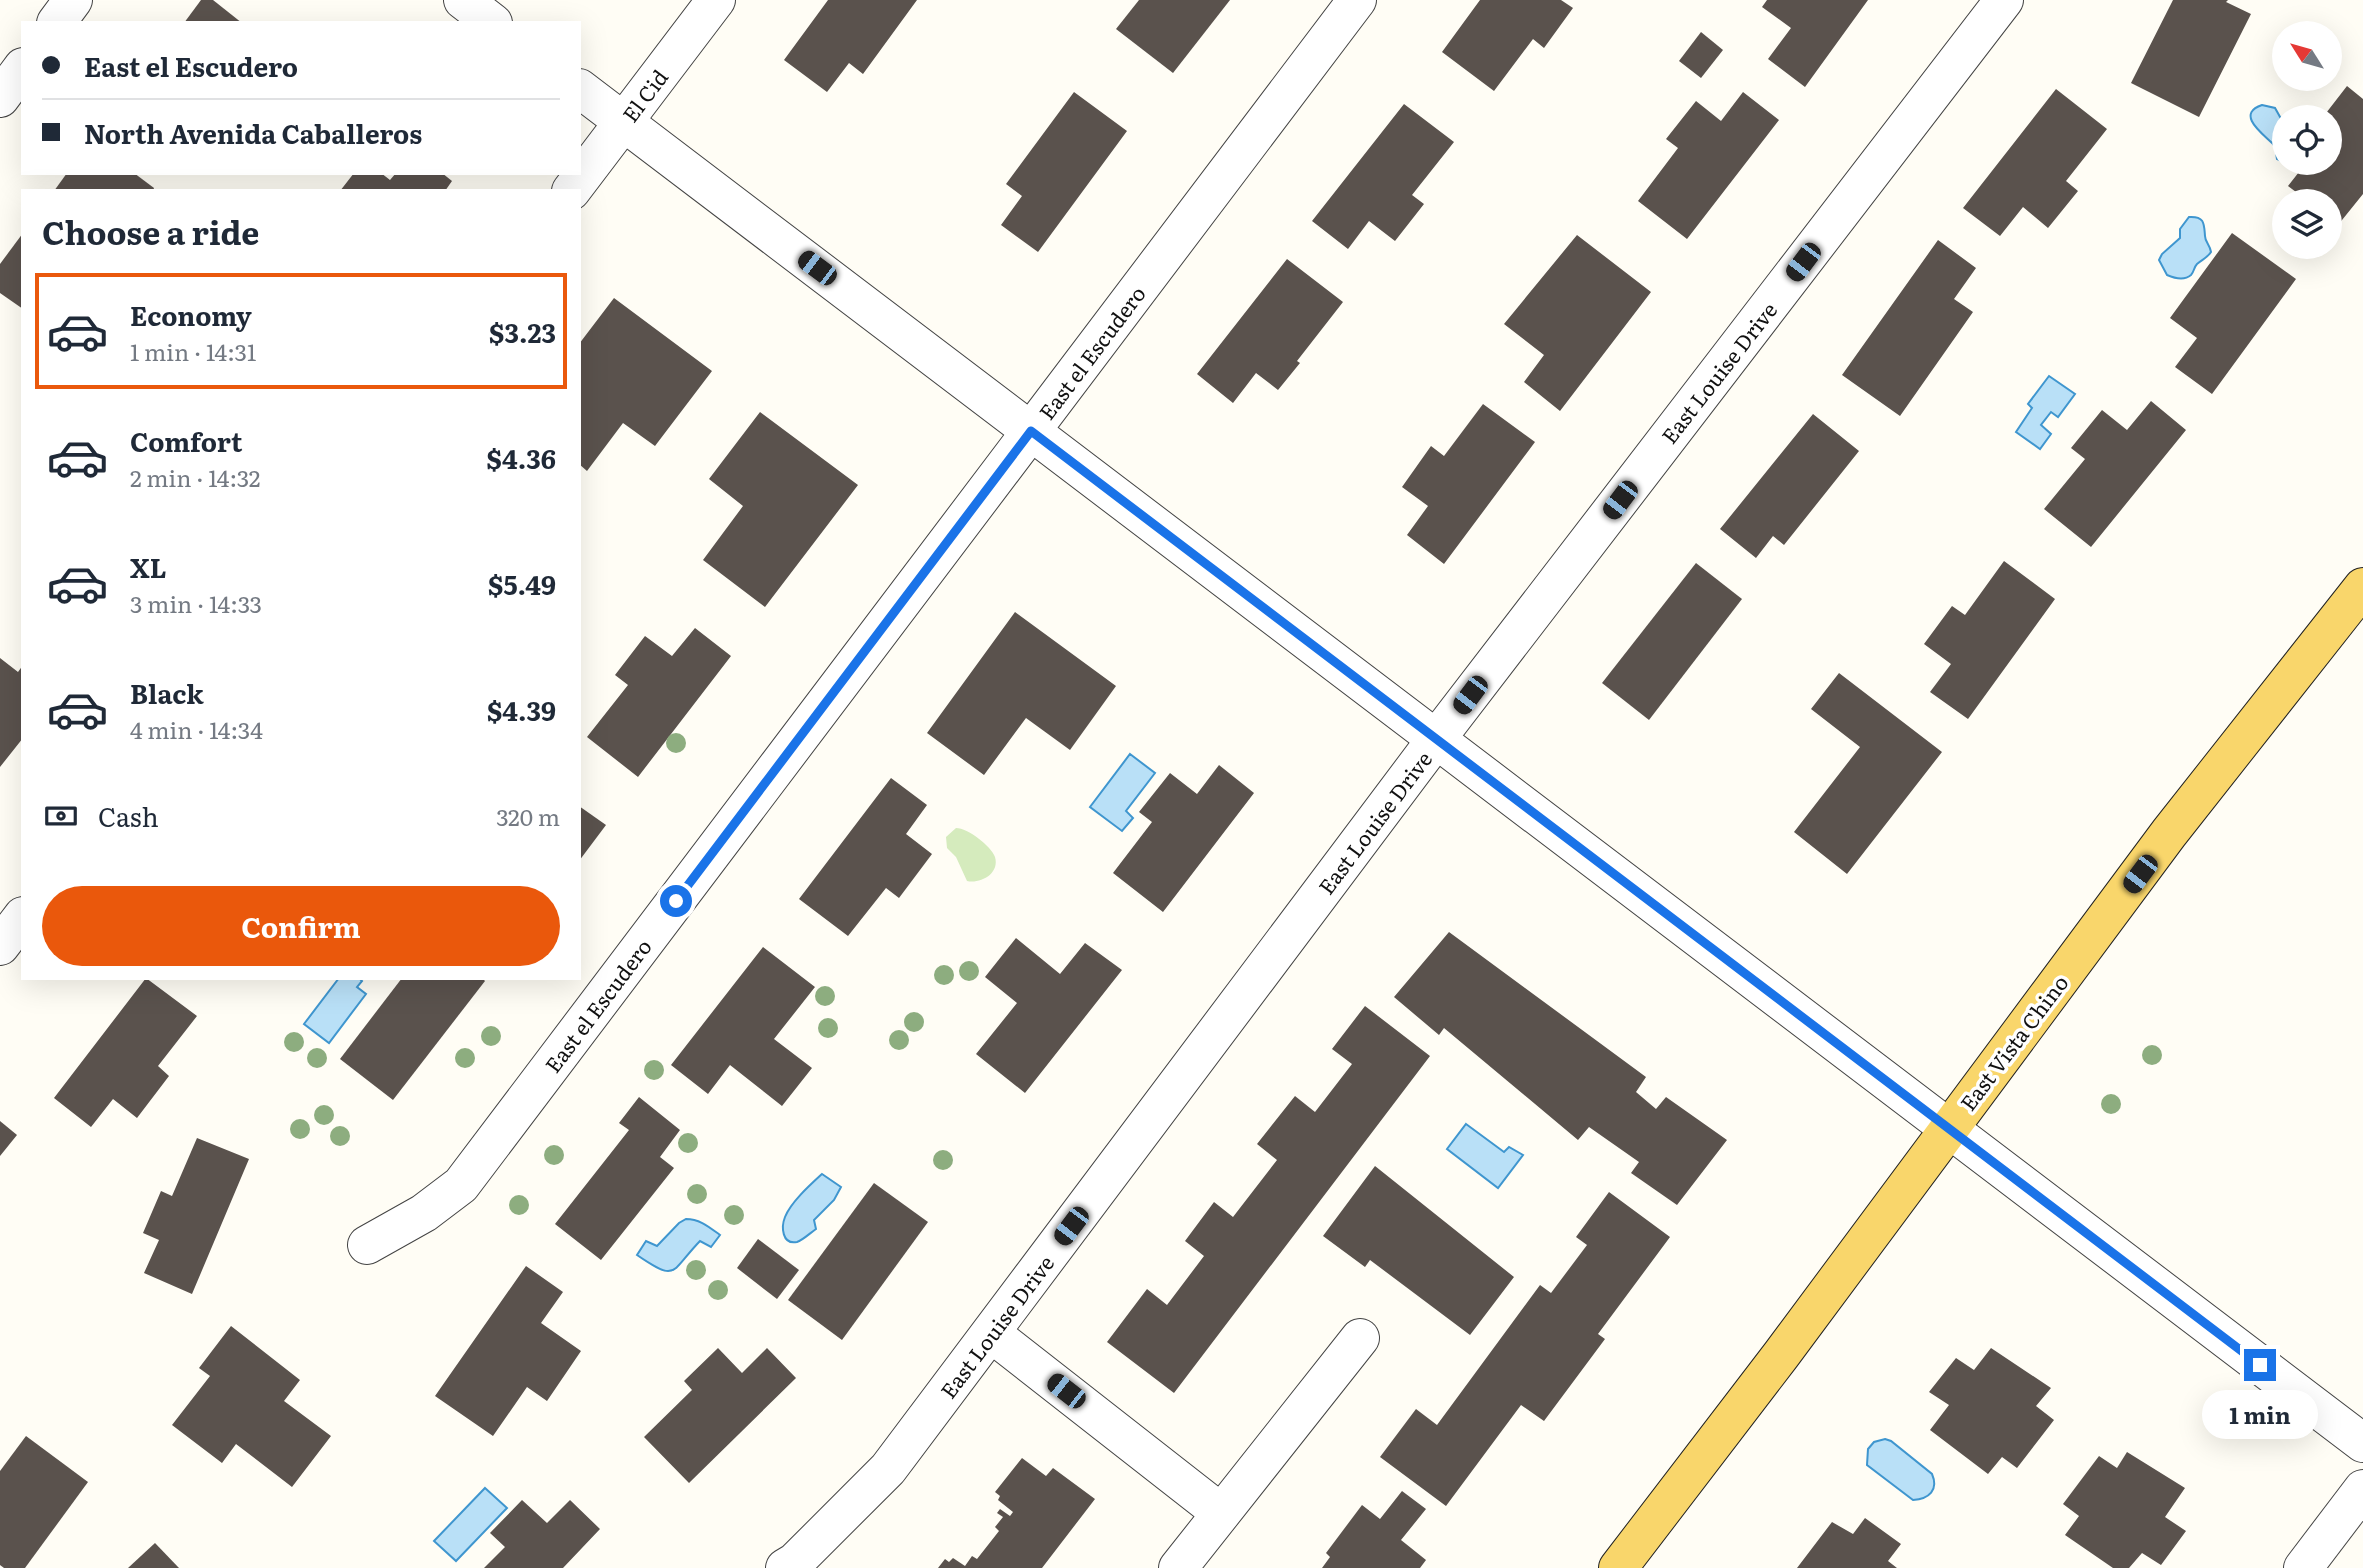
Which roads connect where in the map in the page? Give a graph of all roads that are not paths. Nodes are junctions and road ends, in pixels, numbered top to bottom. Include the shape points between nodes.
1 (74, 0) edge
2 (463, 0) edge
3 (716, 0) edge
4 (1357, 0) edge
5 (2004, 0) edge
6 (58, 21) edge
7 (490, 21) edge
8 (21, 70) edge
9 (581, 90) edge
10 (0, 97) edge
11 (624, 122) junction
12 (573, 189) edge
13 (1031, 431) junction
14 (2363, 586) edge
15 (1437, 738) junction
16 (21, 919) edge
17 (0, 946) edge
18 (1949, 1128) junction
19 (367, 1245) dead end
20 (991, 1333) junction
21 (1360, 1338) dead end
22 (2363, 1444) edge
23 (2363, 1489) edge
24 (1222, 1513) junction
25 (785, 1568) edge
26 (1178, 1568) edge
27 (1618, 1568) edge
28 (2303, 1568) edge

1 - 6 street
2 - 7 street
3 - 11 street, El Cid
4 - 13 street, East el Escudero
5 - 15 street, East Louise Drive
8 - 10 street
9 - 11 street
11 - 12 street, El Cid
11 - 13 street
13 - 15 street
13 - 19 street, East el Escudero via 460,1185 424,1213
14 - 18 main road, East Vista Chino via 2169,833
15 - 18 street
15 - 20 street, East Louise Drive
16 - 17 street
18 - 22 street
18 - 27 main road, East Vista Chino
20 - 24 street
20 - 25 street, East Louise Drive via 888,1469
21 - 24 street
23 - 28 street
24 - 26 street

